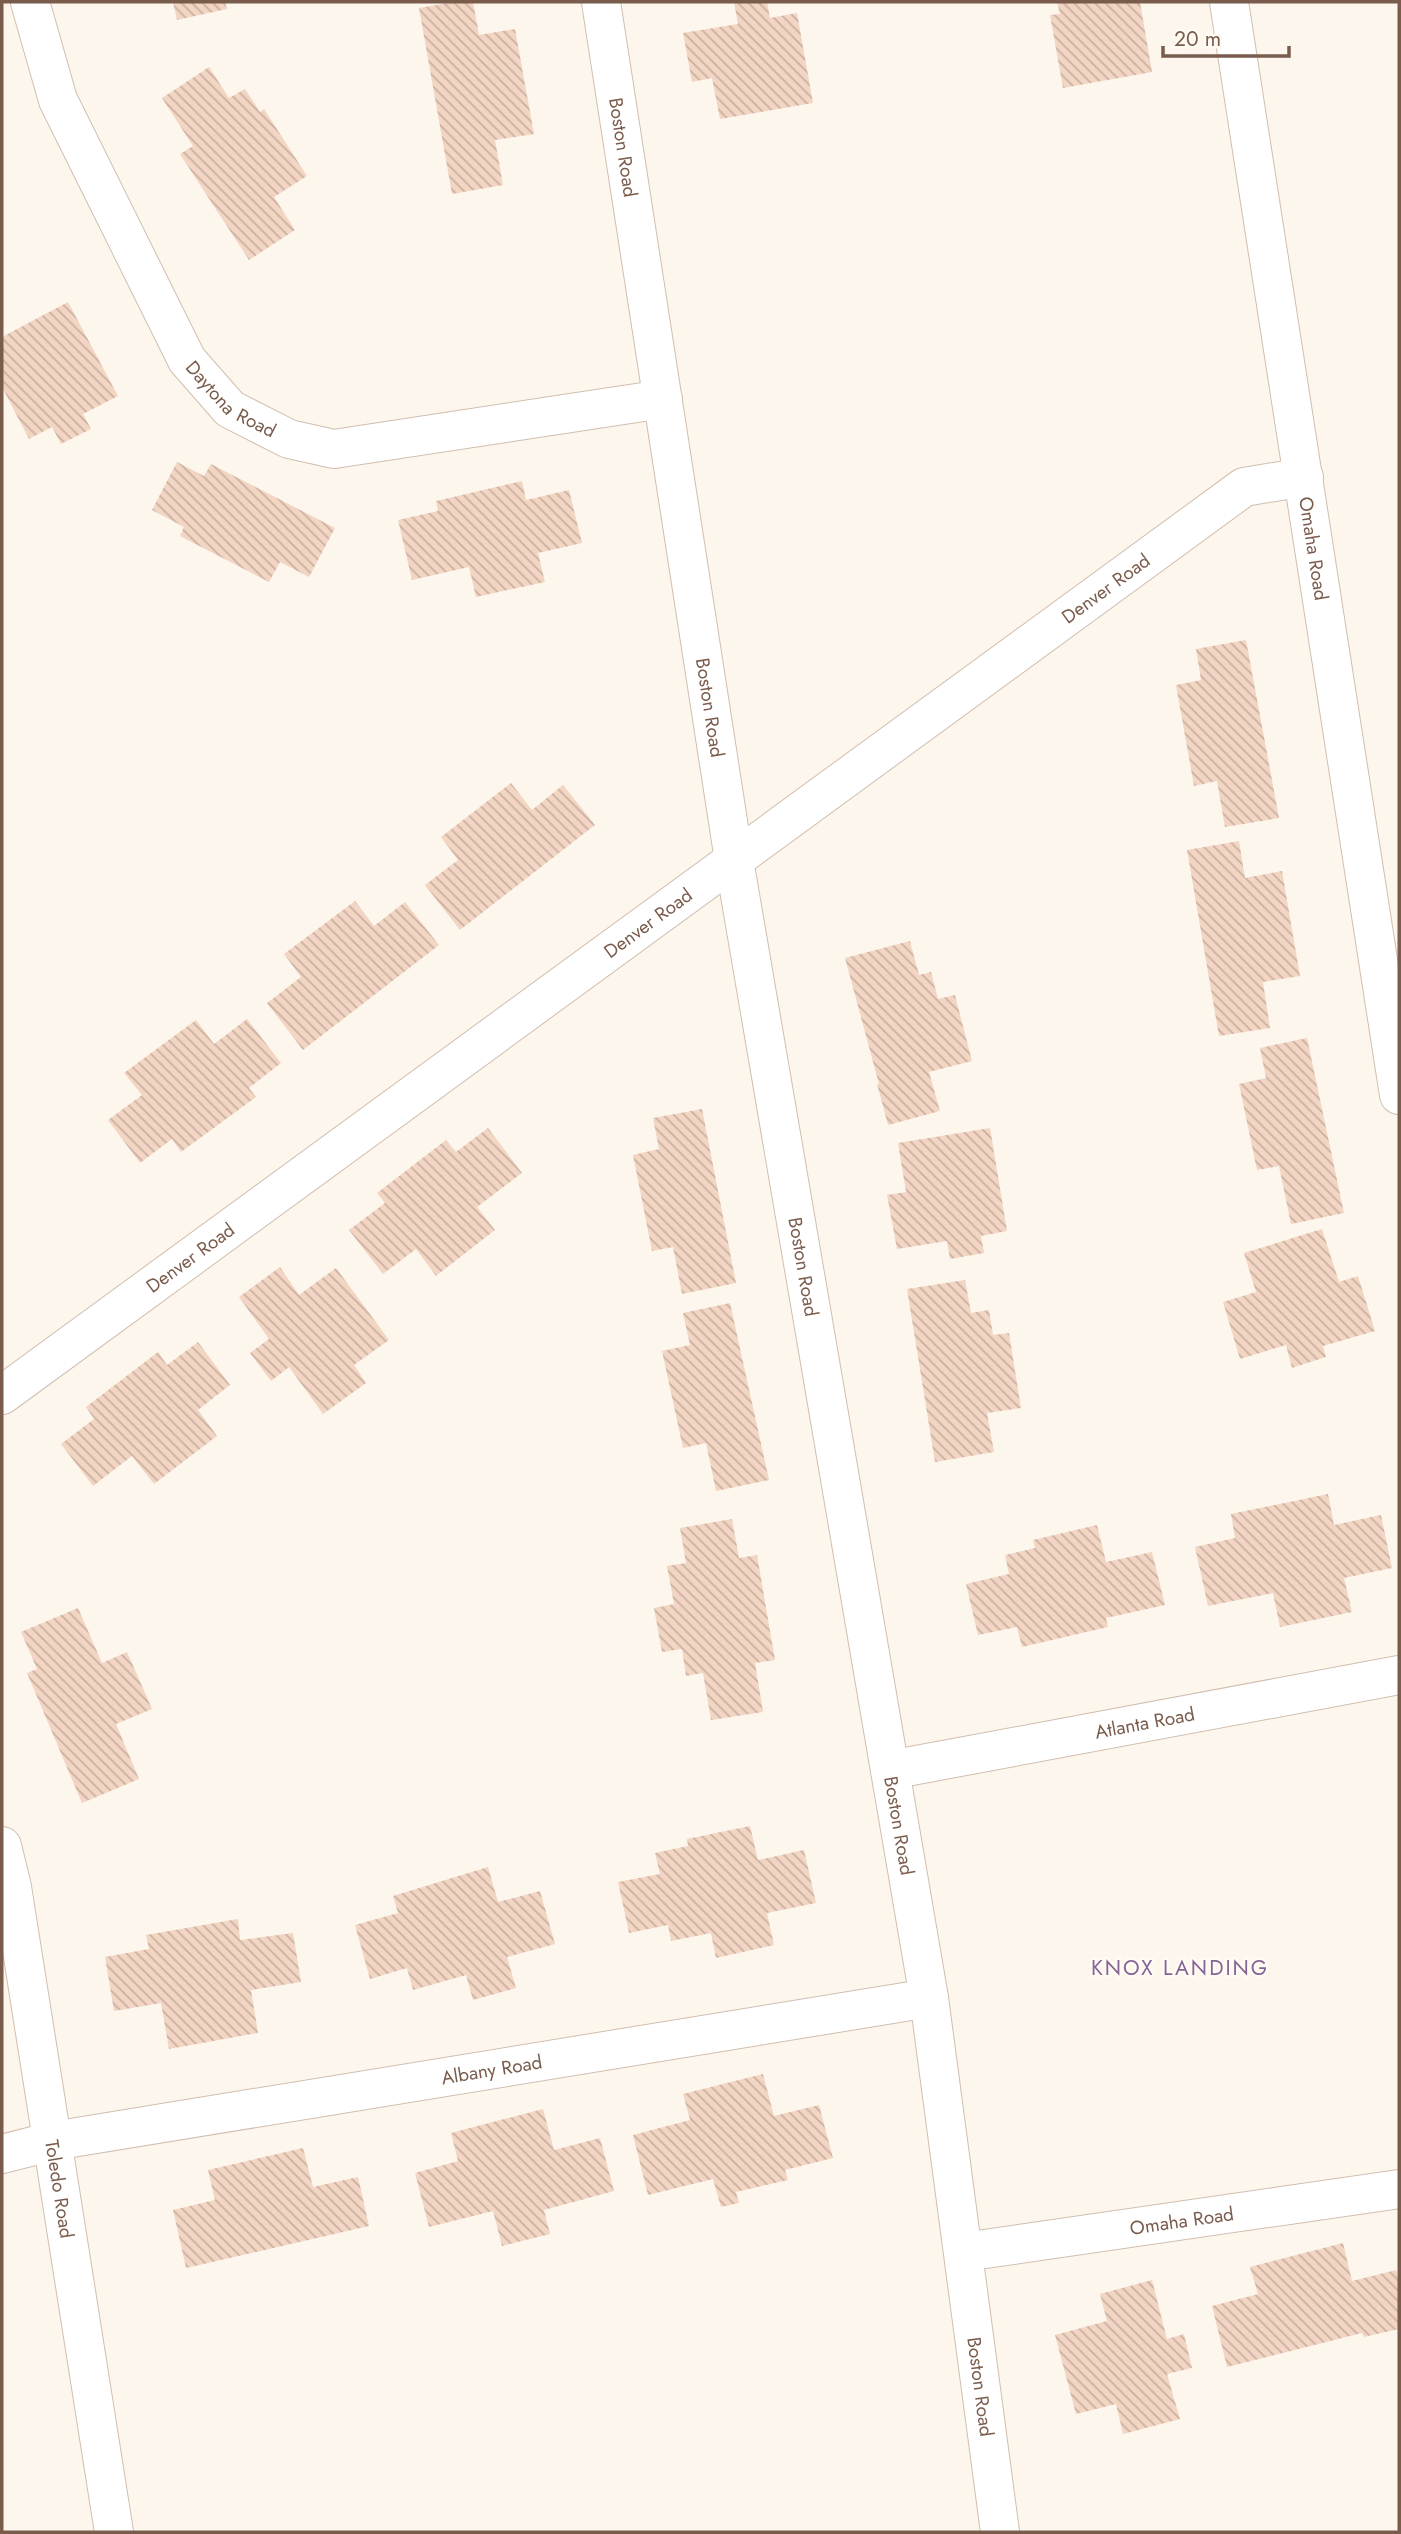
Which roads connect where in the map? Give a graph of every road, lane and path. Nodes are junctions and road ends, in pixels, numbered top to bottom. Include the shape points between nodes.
1 (30, 2) edge
2 (601, 2) edge
3 (1229, 2) edge
4 (663, 399) junction
5 (1304, 477) junction
6 (734, 860) junction
7 (1399, 1095) edge
8 (2, 1395) edge
9 (1399, 1675) edge
10 (890, 1770) junction
11 (2, 1846) edge
12 (929, 1998) junction
13 (54, 2141) junction
14 (2, 2154) edge
15 (1399, 2189) edge
16 (964, 2252) junction
17 (114, 2532) edge
18 (1000, 2532) edge

1 - 4 street, Daytona Road via 58,100 101,190 187,360 230,409 289,439 334,449
2 - 4 street, Boston Road
3 - 5 street, Omaha Road
4 - 6 street, Boston Road
5 - 6 street, Denver Road via 1244,487
5 - 7 street, Omaha Road
6 - 8 street, Denver Road
6 - 10 street, Boston Road
9 - 10 street, Atlanta Road
10 - 12 street, Boston Road
11 - 13 street, Toledo Road
12 - 13 street, Albany Road
12 - 16 street, Boston Road
13 - 14 street, Albany Road
13 - 17 street, Toledo Road
15 - 16 street, Omaha Road
16 - 18 street, Boston Road

